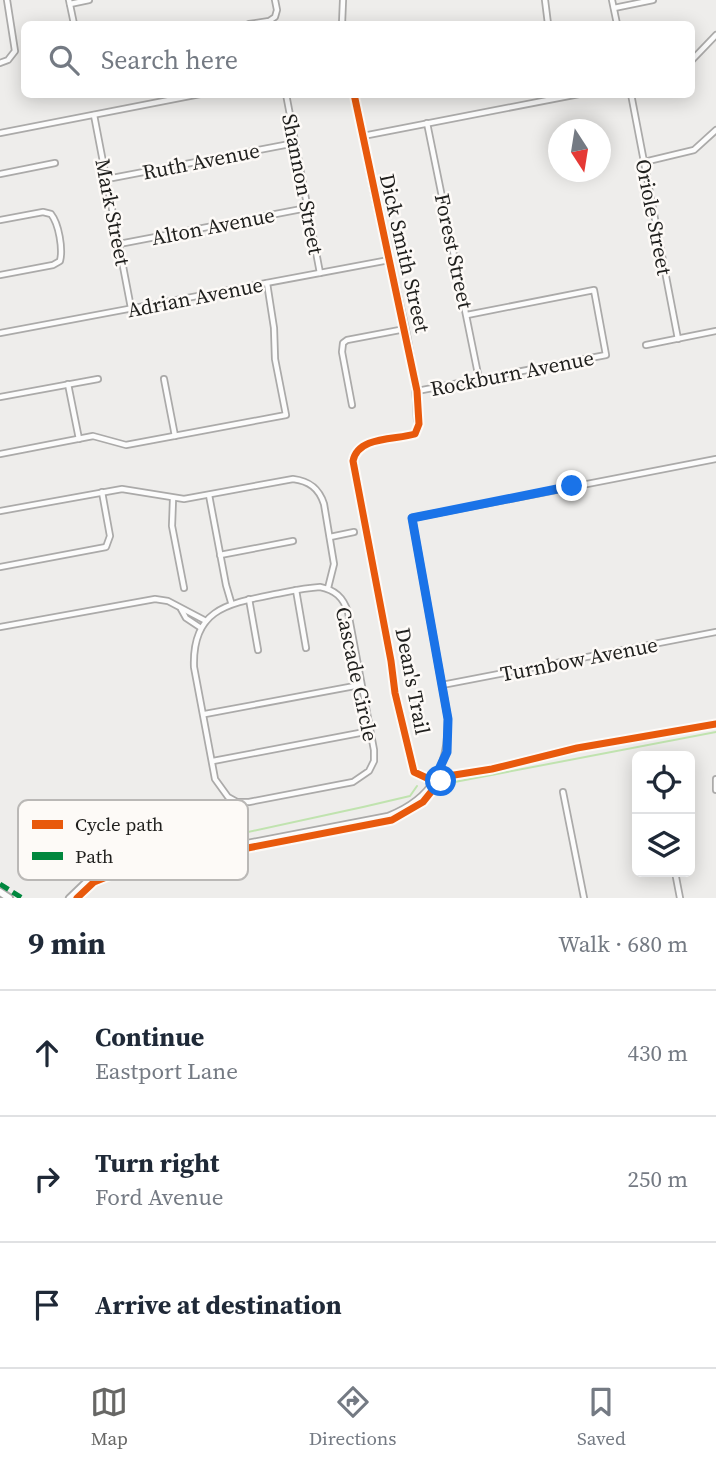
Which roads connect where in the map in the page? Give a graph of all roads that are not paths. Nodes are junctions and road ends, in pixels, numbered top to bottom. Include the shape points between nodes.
1 (7, 0) edge
2 (89, 0) edge
3 (275, 0) edge
4 (343, 0) edge
5 (545, 0) edge
6 (612, 0) edge
7 (653, 0) edge
8 (69, 2) edge
9 (614, 8) junction
10 (73, 21) edge
11 (269, 21) edge
12 (342, 21) edge
13 (548, 21) edge
14 (616, 21) edge
15 (716, 35) edge
16 (695, 56) edge
17 (0, 63) edge
18 (180, 98) edge
19 (287, 98) edge
20 (355, 98) edge
21 (558, 98) edge
22 (632, 98) edge
23 (94, 115) junction
24 (427, 123) junction
25 (716, 130) edge
26 (0, 133) edge
27 (363, 136) junction
28 (295, 144) junction
29 (644, 162) junction
30 (55, 163) dead end
31 (0, 174) edge
32 (106, 179) junction
33 (307, 208) junction
34 (0, 220) edge
35 (119, 244) junction
36 (390, 260) junction
37 (320, 273) junction
38 (0, 275) edge
39 (267, 283) junction
40 (131, 309) junction
41 (467, 315) junction
42 (405, 329) junction
43 (716, 331) edge
44 (0, 333) edge
45 (678, 339) junction
46 (646, 345) dead end
47 (97, 379) dead end
48 (164, 379) dead end
49 (479, 379) junction
50 (68, 384) junction
51 (417, 391) junction
52 (0, 397) edge
53 (352, 405) dead end
54 (417, 420) dead end
55 (175, 436) junction
56 (79, 439) junction
57 (0, 454) edge
58 (716, 459) edge
59 (102, 492) junction
60 (209, 495) junction
61 (173, 499) junction
62 (0, 511) edge
63 (354, 532) dead end
64 (330, 537) junction
65 (293, 541) dead end
66 (220, 555) junction
67 (0, 567) edge
68 (184, 588) dead end
69 (328, 589) junction
70 (296, 590) junction
71 (249, 599) junction
72 (231, 603) junction
73 (181, 608) junction
74 (206, 621) junction
75 (0, 627) edge
76 (201, 628) junction
77 (716, 632) edge
78 (306, 648) dead end
79 (258, 650) dead end
80 (360, 685) junction
81 (442, 685) junction
82 (205, 714) junction
83 (370, 731) junction
84 (212, 761) junction
85 (716, 779) edge
86 (716, 790) edge
87 (563, 792) dead end
88 (233, 800) edge
89 (248, 802) edge
90 (248, 843) edge
91 (676, 877) edge
92 (88, 880) edge
93 (0, 892) edge
94 (9, 898) edge
95 (69, 898) edge
96 (583, 898) edge
97 (680, 898) edge

1 - 17 street via 15,43 12,57
2 - 8 street
3 - 11 street via 277,10
4 - 12 street
5 - 13 street
6 - 9 street
7 - 9 street
8 - 10 street
9 - 14 street
15 - 16 street
18 - 23 street
19 - 28 street, Shannon Street
20 - 27 street, Dick Smith Street
21 - 24 street
22 - 29 street, Oriole Street
23 - 26 street
23 - 32 street, Mark Street
24 - 27 street
24 - 41 street, Forest Street
25 - 29 street via 694,150
27 - 36 street, Dick Smith Street
28 - 32 street, Ruth Avenue
28 - 33 street, Shannon Street
29 - 45 street, Oriole Street
30 - 31 street
32 - 35 street, Mark Street
33 - 35 street, Alton Avenue
33 - 37 street, Shannon Street
34 - 38 street via 51,214 61,254 60,261 52,265
35 - 40 street, Mark Street
36 - 37 street, Adrian Avenue
36 - 42 street, Dick Smith Street
37 - 39 street, Adrian Avenue
39 - 40 street, Adrian Avenue
39 - 55 street via 286,415
40 - 44 street, Adrian Avenue
41 - 49 street, Forest Street
41 - 49 street, Rockburn Avenue via 594,290 606,355
42 - 51 street, Dick Smith Street
42 - 53 street via 343,342
43 - 45 street
45 - 46 street
47 - 50 street
48 - 55 street
49 - 51 street, Rockburn Avenue
50 - 52 street
50 - 56 street
51 - 54 street, Dick Smith Street
55 - 56 street via 126,445 93,436
56 - 57 street
58 - 81 street via 412,518
59 - 61 street via 131,489
59 - 62 street
59 - 67 street via 109,544
60 - 61 street
60 - 64 street via 293,479 307,482 322,497
60 - 66 street
61 - 68 street via 172,526
63 - 64 street
64 - 69 street via 334,564
65 - 66 street
66 - 72 street
69 - 70 street, Cascade Circle
69 - 80 street, Cascade Circle via 345,604
70 - 71 street, Cascade Circle
70 - 78 street
71 - 72 street, Cascade Circle
71 - 79 street
72 - 74 street, Cascade Circle
73 - 74 street
73 - 75 street via 155,599
73 - 76 street via 186,618
74 - 76 street, Cascade Circle
76 - 82 street, Cascade Circle via 194,655
77 - 81 street, Turnbow Avenue
80 - 82 street
80 - 83 street, Cascade Circle
81 - 90 street via 447,752 428,790 412,805 388,816
82 - 84 street, Cascade Circle
83 - 84 street
83 - 89 street, Cascade Circle via 374,761 362,778
84 - 88 street, Cascade Circle via 220,790
85 - 86 street
87 - 96 street
91 - 97 street
92 - 95 street
93 - 94 main road

